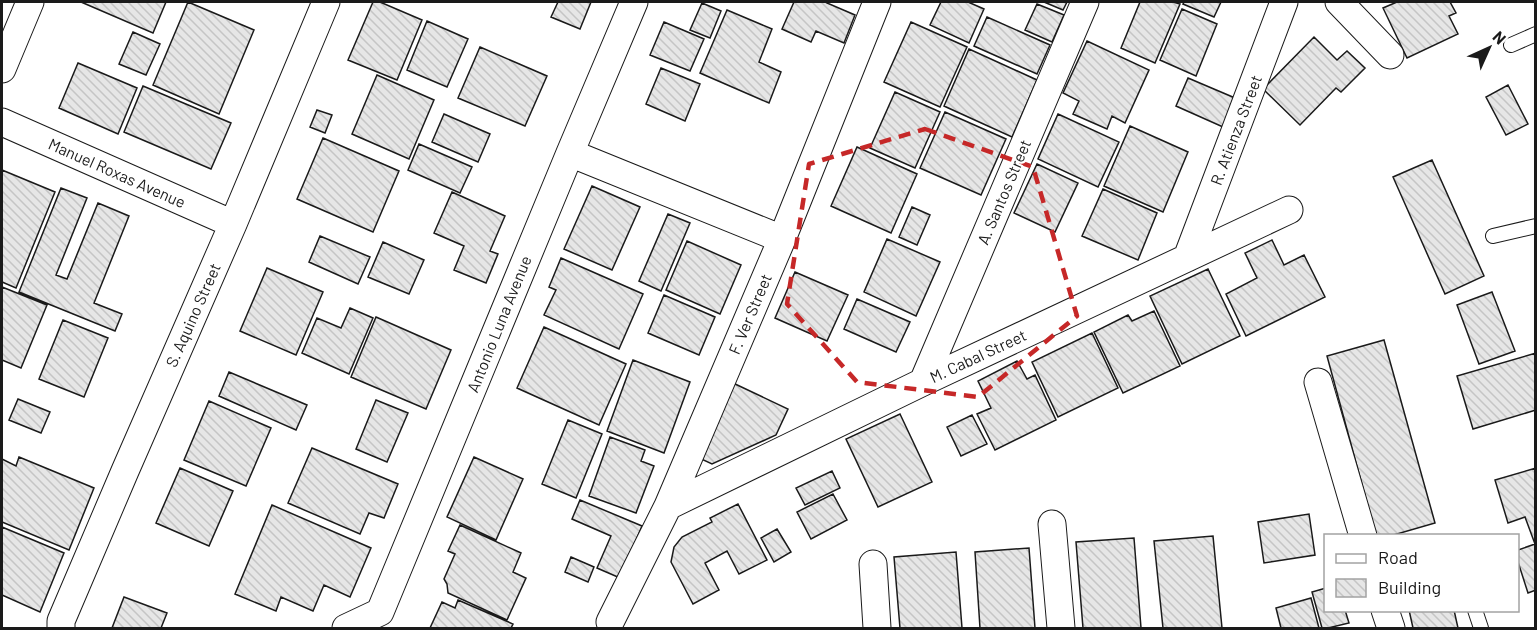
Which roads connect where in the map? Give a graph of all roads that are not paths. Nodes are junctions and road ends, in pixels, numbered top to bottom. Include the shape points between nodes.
1 (30, 2) edge
2 (326, 2) edge
3 (634, 2) edge
4 (877, 2) edge
5 (1086, 2) edge
6 (1284, 2) edge
7 (1339, 2) edge
8 (1536, 33) edge
9 (1510, 45) dead end
10 (1390, 55) dead end
11 (2, 69) edge
12 (2, 122) edge
13 (570, 153) junction
14 (1289, 210) dead end
15 (233, 224) junction
16 (1536, 226) edge
17 (1493, 236) dead end
18 (782, 239) junction
19 (1187, 258) junction
20 (923, 382) junction
21 (1318, 382) dead end
22 (668, 506) junction
23 (1052, 524) dead end
24 (1362, 534) edge
25 (873, 564) dead end
26 (1386, 612) edge
27 (1476, 612) edge
28 (610, 622) dead end
29 (61, 628) edge
30 (346, 628) edge
31 (877, 628) edge
32 (1061, 628) edge
33 (1391, 628) edge
34 (1481, 628) edge

1 - 11 street
2 - 15 street, S. Aquino Street
3 - 13 street, Antonio Luna Avenue
4 - 18 street, F. Ver Street
5 - 20 street, A. Santos Street
6 - 19 street, R. Atienza Street
7 - 10 street
8 - 9 lane
12 - 15 street, Manuel Roxas Avenue
13 - 18 street
13 - 30 street, Antonio Luna Avenue via 380,612
14 - 19 street, M. Cabal Street
15 - 29 street, S. Aquino Street via 124,471
16 - 17 lane
18 - 22 street, F. Ver Street
19 - 20 street, M. Cabal Street
20 - 22 street, M. Cabal Street
21 - 24 street
22 - 28 street, F. Ver Street
23 - 32 street
25 - 31 street
26 - 33 street
27 - 34 lane

